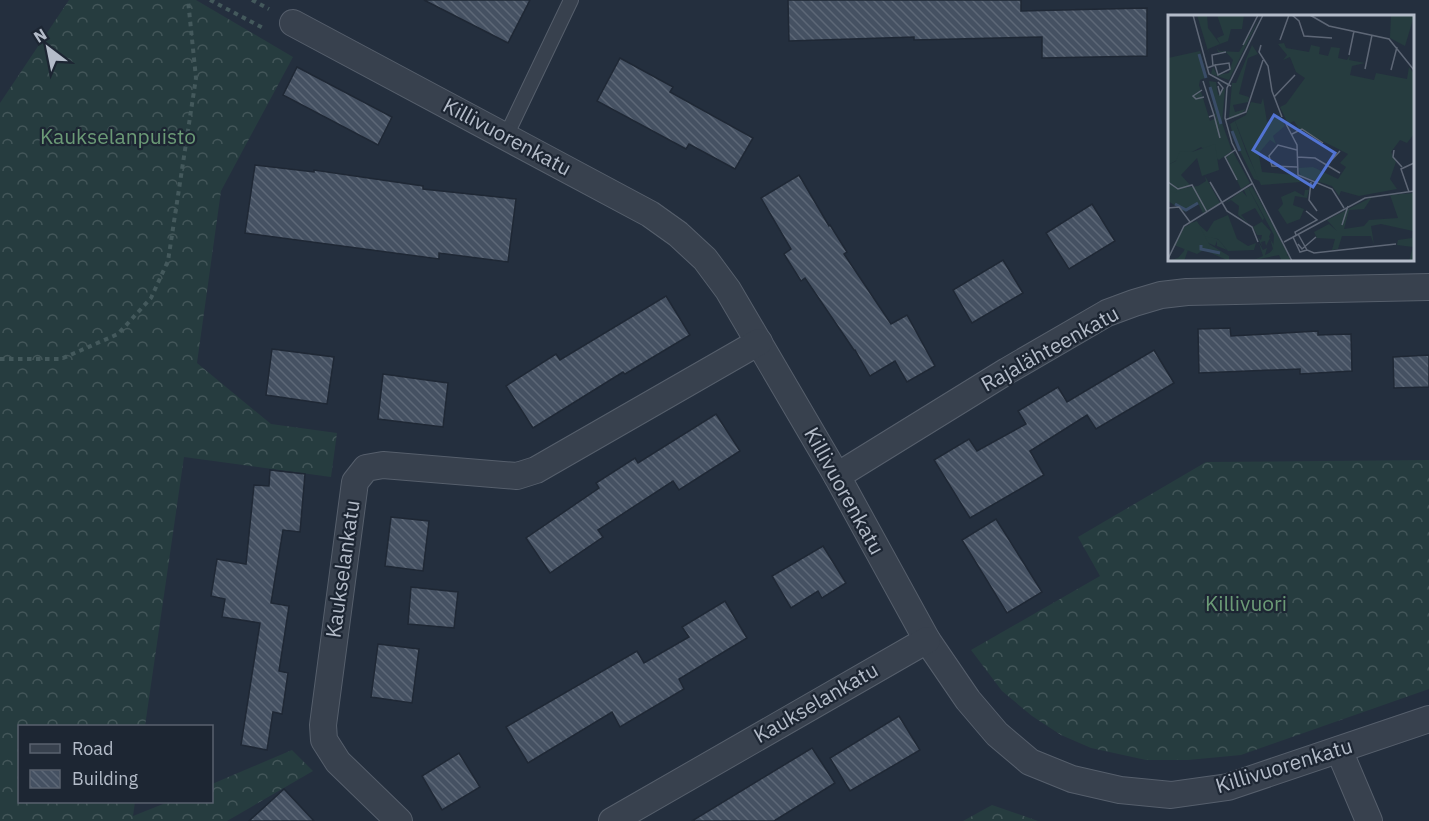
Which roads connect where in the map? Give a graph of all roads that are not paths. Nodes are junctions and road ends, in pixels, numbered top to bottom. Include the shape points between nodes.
1 (571, 0) edge
2 (294, 23) dead end
3 (506, 136) junction
4 (1429, 287) edge
5 (759, 342) junction
6 (837, 476) junction
7 (927, 640) junction
8 (1429, 719) edge
9 (1339, 750) junction
10 (399, 821) edge
11 (612, 821) edge
12 (1369, 821) edge

1 - 3 lane
2 - 3 street, Killivuorenkatu
3 - 5 street, Killivuorenkatu via 650,214 678,234 705,259
4 - 6 street, Rajalähteenkatu via 1187,292 1134,303 1107,313 1007,370
5 - 6 street, Killivuorenkatu
5 - 10 street, Kaukselankatu via 536,470 501,476 383,465 366,468 355,482 324,740 338,762
6 - 7 street, Killivuorenkatu
7 - 9 street, Killivuorenkatu via 997,734 1030,762 1071,779 1120,790 1171,795 1228,787
7 - 11 street, Kaukselankatu
8 - 9 street, Killivuorenkatu
9 - 12 street

